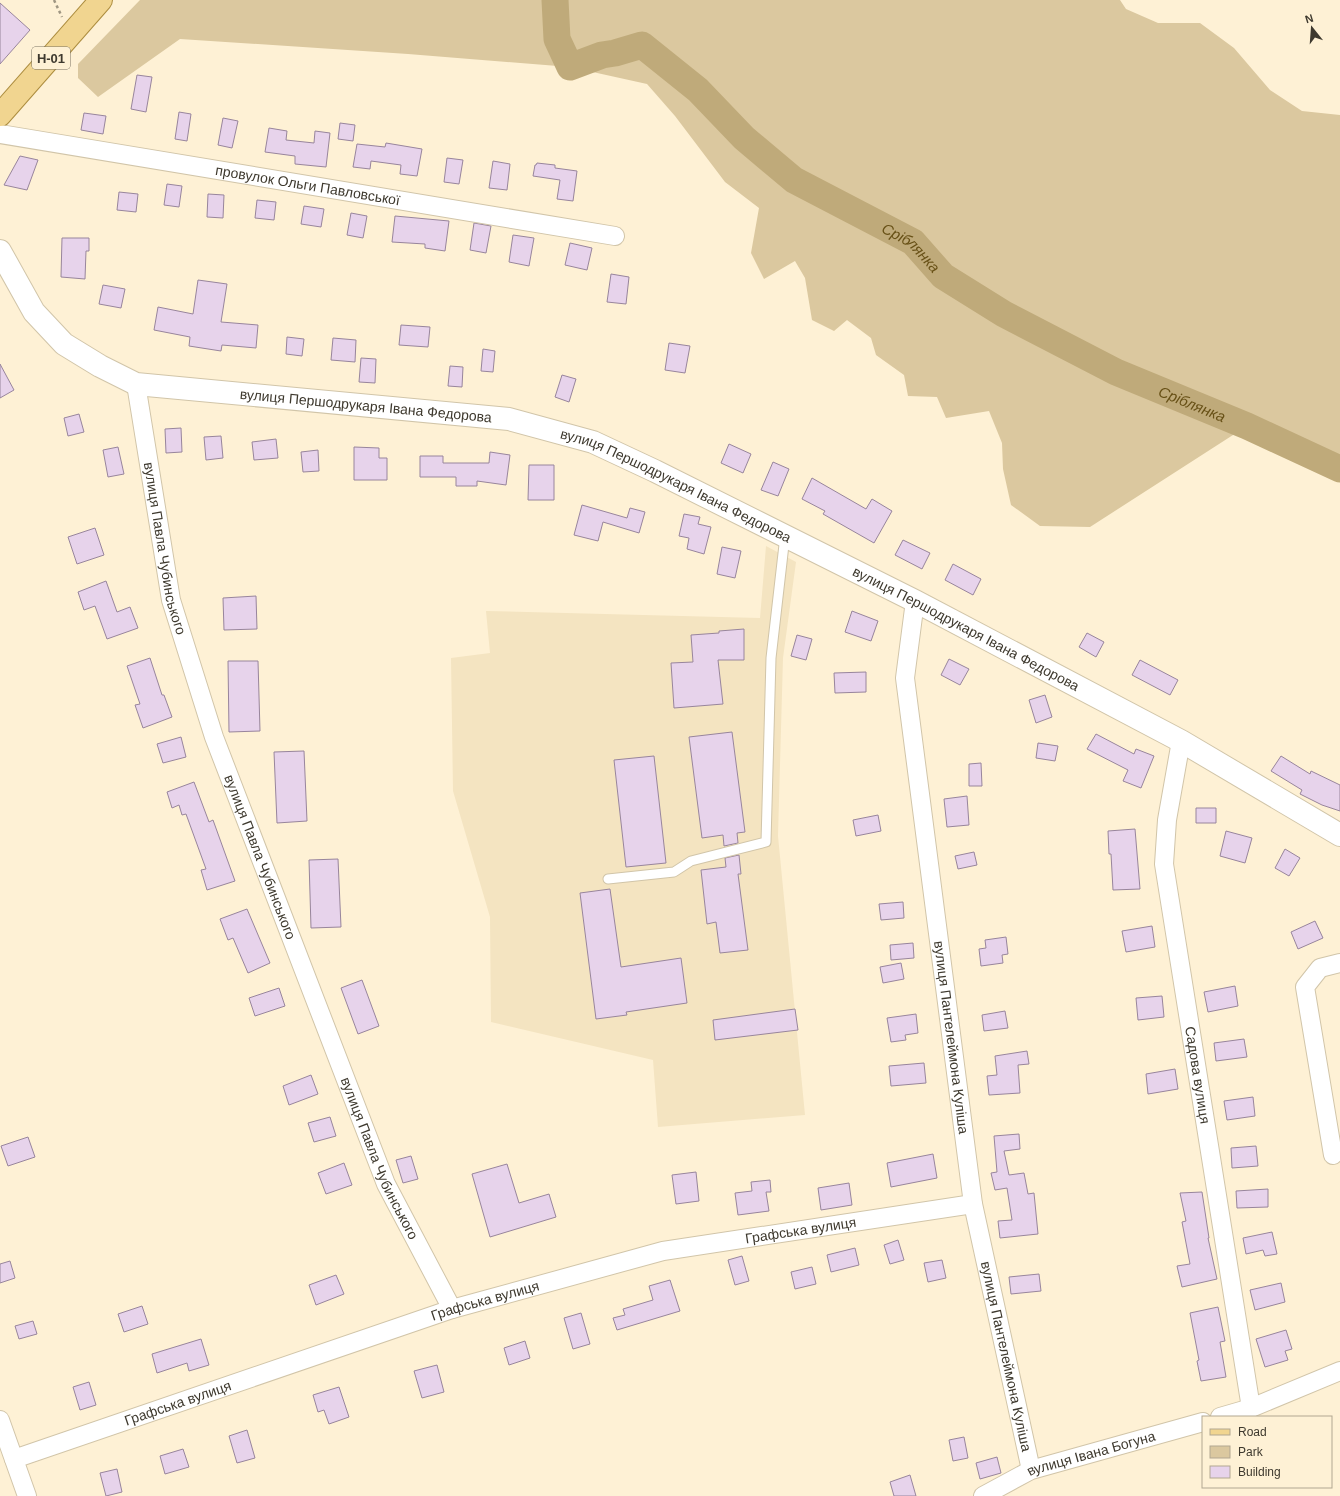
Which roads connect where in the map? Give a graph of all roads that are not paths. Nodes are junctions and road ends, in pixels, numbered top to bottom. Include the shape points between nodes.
1 (101, 0) edge
2 (0, 115) edge
3 (0, 134) edge
4 (615, 236) dead end
5 (0, 251) edge
6 (136, 384) junction
7 (785, 536) junction
8 (915, 601) junction
9 (1181, 740) junction
10 (1340, 836) edge
11 (608, 879) dead end
12 (1340, 963) edge
13 (1333, 1155) dead end
14 (972, 1204) junction
15 (452, 1309) junction
16 (1340, 1371) edge
17 (1251, 1408) junction
18 (1223, 1416) edge
19 (0, 1420) edge
20 (1202, 1422) edge
21 (14, 1459) junction
22 (1031, 1470) junction
23 (27, 1496) edge
24 (983, 1496) edge

1 - 2 main road, Н-01
3 - 4 street, провулок Ольги Павловської
5 - 6 street, вулиця Першодрукаря Івана Федорова via 34,312 64,344
6 - 7 street, вулиця Першодрукаря Івана Федорова via 509,419 593,442
6 - 15 street, вулиця Павла Чубинського via 170,600 214,737 386,1184
7 - 8 street, вулиця Першодрукаря Івана Федорова
7 - 11 lane via 771,658 766,842 691,861 674,872
8 - 9 street, вулиця Першодрукаря Івана Федорова
8 - 14 street, вулиця Пантелеймона Куліша via 905,678
9 - 10 street, вулиця Першодрукаря Івана Федорова
9 - 17 street, Садова вулиця via 1168,820 1164,864
12 - 13 street via 1320,968 1305,987
14 - 15 street, Графська вулиця via 663,1251
14 - 22 street, вулиця Пантелеймона Куліша
15 - 21 street, Графська вулиця
16 - 17 street
17 - 18 street
19 - 21 street
20 - 22 street, вулиця Івана Богуна
21 - 23 street
22 - 24 street, вулиця Івана Богуна

